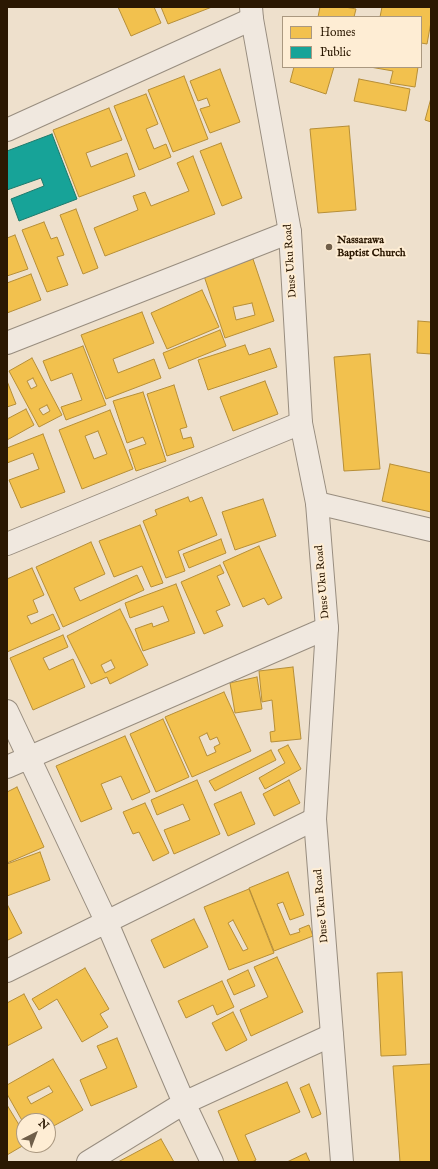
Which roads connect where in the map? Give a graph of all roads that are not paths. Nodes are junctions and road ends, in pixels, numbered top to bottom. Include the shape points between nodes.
1 (251, 13) edge
2 (7, 130) edge
3 (290, 232) junction
4 (7, 343) edge
5 (301, 423) junction
6 (317, 504) junction
7 (431, 530) edge
8 (7, 544) edge
9 (326, 628) junction
10 (7, 711) edge
11 (28, 757) junction
12 (7, 767) edge
13 (315, 819) junction
14 (107, 923) junction
15 (7, 971) edge
16 (332, 1035) junction
17 (184, 1103) junction
18 (88, 1162) edge
19 (212, 1162) edge
20 (342, 1162) edge

1 - 2 street
1 - 3 street, Duse Uku Road
3 - 4 street
3 - 5 street, Duse Uku Road
5 - 6 street, Duse Uku Road
5 - 8 street
6 - 7 street
6 - 9 street, Duse Uku Road
9 - 11 street
9 - 13 street, Duse Uku Road
10 - 11 street
11 - 12 street
11 - 14 street
13 - 14 street
13 - 16 street, Duse Uku Road
14 - 15 street
14 - 17 street
16 - 17 street
16 - 20 street, Duse Uku Road
17 - 18 street
17 - 19 street

